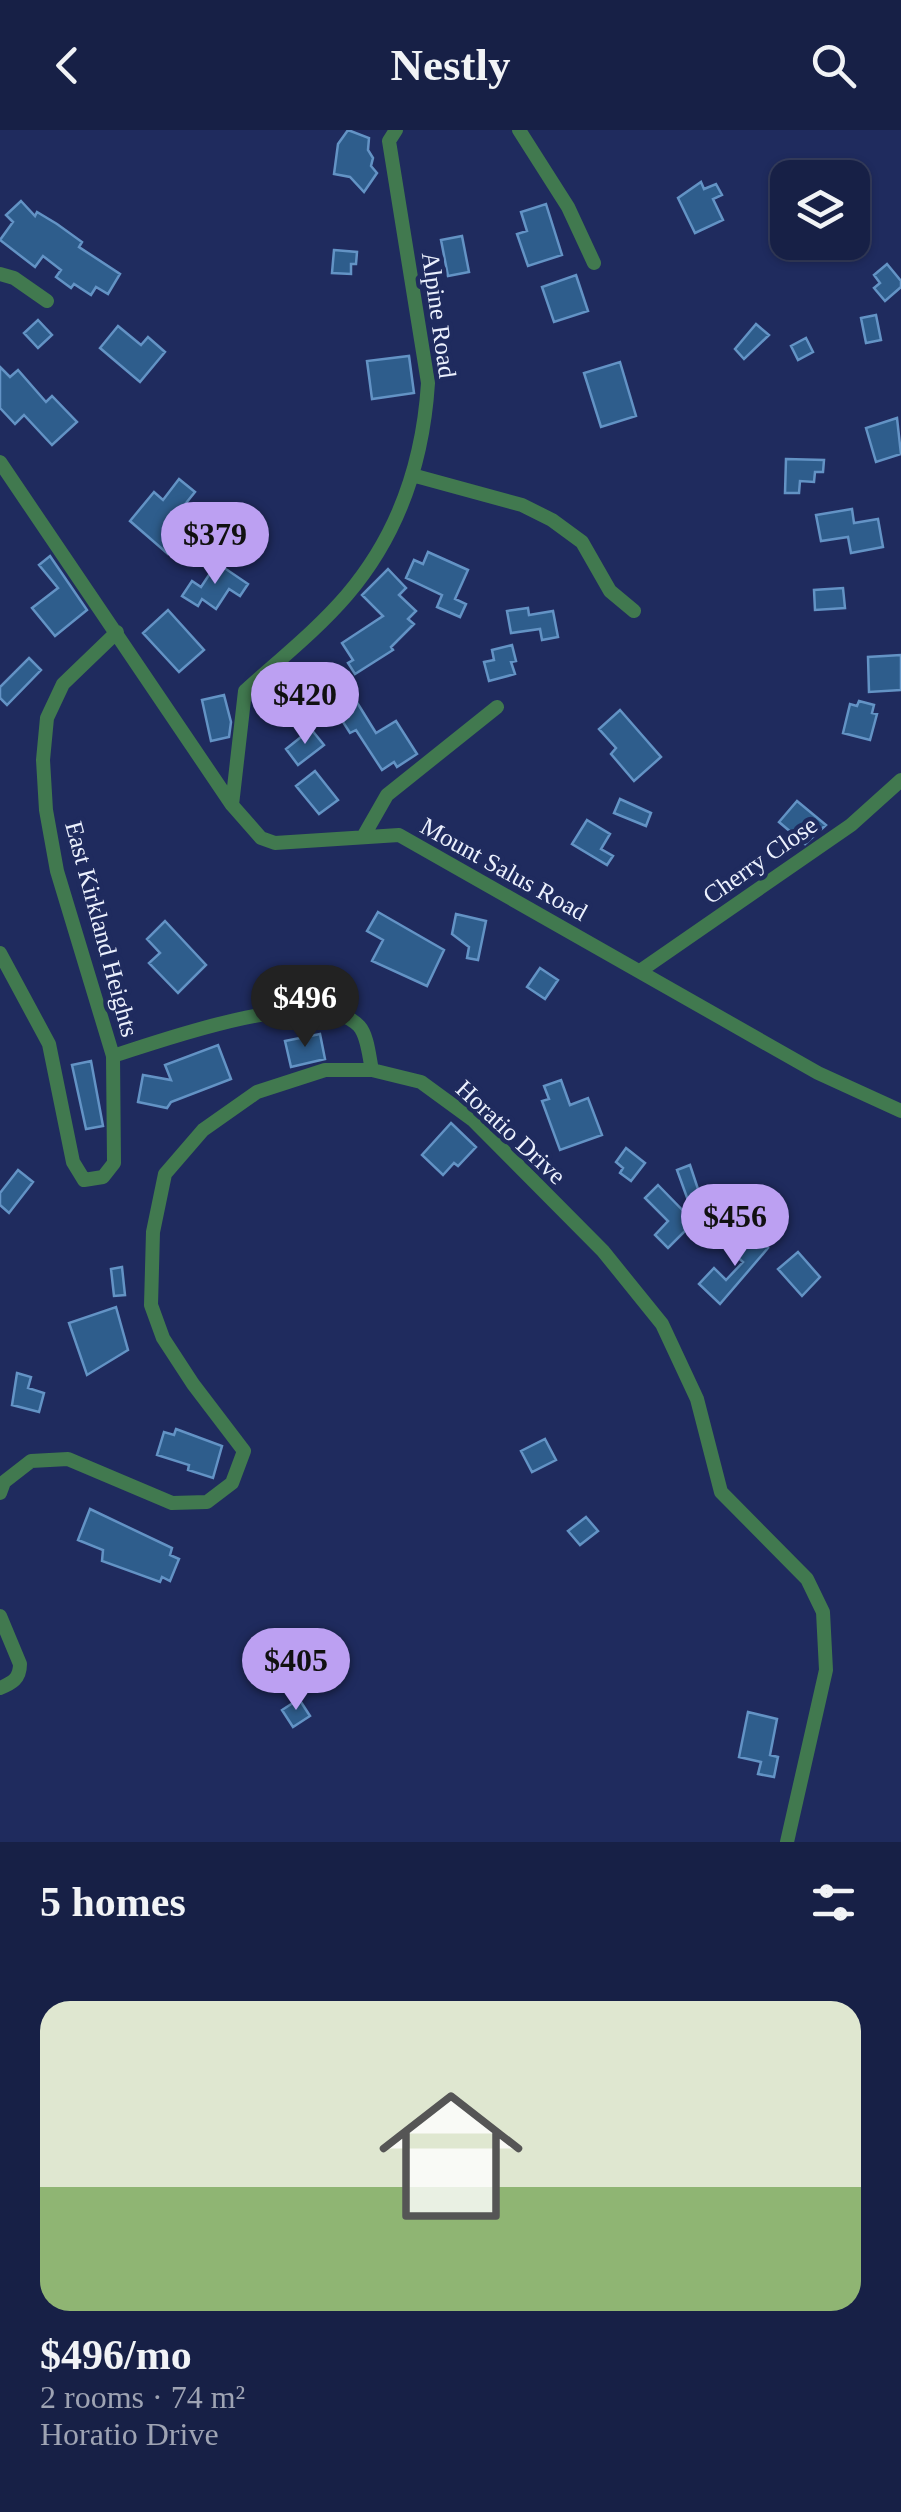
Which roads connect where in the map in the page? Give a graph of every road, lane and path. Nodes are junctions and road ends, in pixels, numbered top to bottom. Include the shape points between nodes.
1 (396, 130) edge
2 (519, 130) edge
3 (594, 264) dead end
4 (0, 274) edge
5 (48, 301) dead end
6 (0, 462) edge
7 (412, 475) junction
8 (634, 612) dead end
9 (118, 632) junction
10 (496, 706) dead end
11 (901, 780) edge
12 (232, 805) junction
13 (363, 837) junction
14 (0, 953) edge
15 (640, 971) junction
16 (113, 1056) junction
17 (372, 1070) junction
18 (901, 1111) edge
19 (0, 1492) edge
20 (0, 1616) edge
21 (0, 1688) edge
22 (787, 1842) edge

1 - 7 street, Alpine Road via 390,141 428,382
2 - 3 street via 568,207
4 - 5 street
6 - 9 street, Mount Salus Road
7 - 8 street via 522,505 552,520 582,542 610,591
7 - 12 street, Alpine Road via 381,550 345,598 245,691
9 - 12 street, Mount Salus Road
9 - 16 street, East Kirkland Heights via 63,684 47,718 43,760 57,871
10 - 13 street via 387,795
11 - 15 street, Cherry Close via 851,825
12 - 13 street, Mount Salus Road via 275,844
13 - 15 street, Mount Salus Road via 399,836
14 - 16 street, East Kirkland Heights via 49,1044 73,1162 84,1180 103,1177 114,1163
15 - 18 street, Mount Salus Road
16 - 17 street via 224,1022 287,1010 329,1012 363,1030
17 - 19 street, Horatio Drive via 326,1070 258,1092 203,1130 165,1174 153,1232 152,1305 163,1338 244,1451 232,1483 207,1502 172,1503 68,1458 31,1462
17 - 22 street, Horatio Drive via 421,1082 473,1120 603,1251 662,1324 697,1399 720,1492 807,1579 824,1612 826,1670
20 - 21 street via 20,1672

